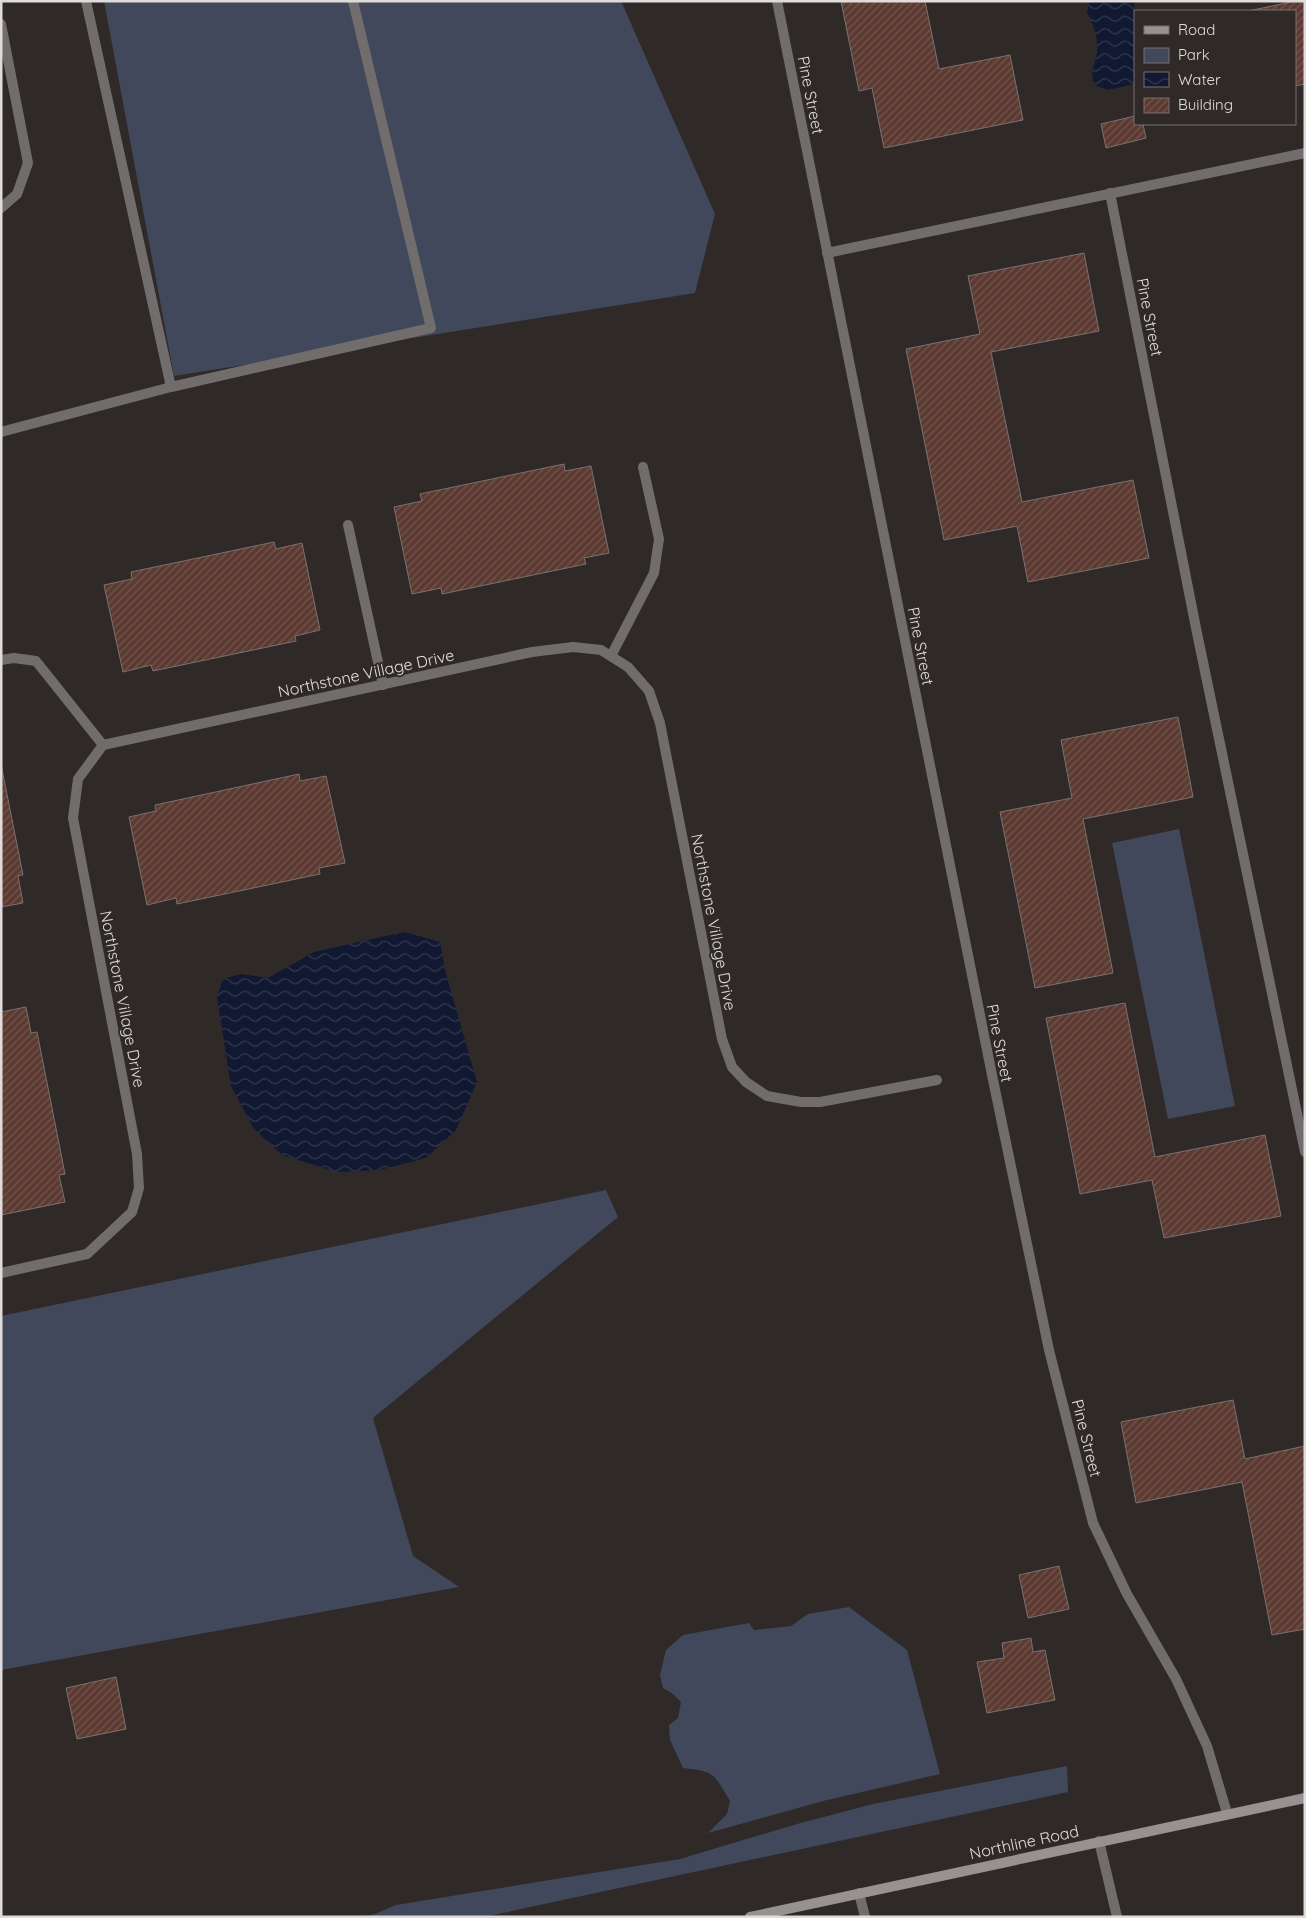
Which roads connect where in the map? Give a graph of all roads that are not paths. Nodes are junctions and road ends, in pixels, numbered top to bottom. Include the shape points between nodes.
1 (86, 1) edge
2 (353, 1) edge
3 (777, 1) edge
4 (1, 24) edge
5 (1305, 153) edge
6 (1110, 193) junction
7 (1, 208) edge
8 (827, 253) junction
9 (171, 387) junction
10 (1, 432) edge
11 (643, 467) dead end
12 (348, 524) dead end
13 (611, 656) junction
14 (1, 660) edge
15 (382, 685) junction
16 (103, 745) junction
17 (937, 1080) dead end
18 (1305, 1152) edge
19 (1, 1273) edge
20 (1305, 1798) edge
21 (1227, 1813) junction
22 (1099, 1841) junction
23 (859, 1893) junction
24 (750, 1917) edge
25 (864, 1917) edge
26 (1117, 1917) edge

1 - 9 street
2 - 9 street via 432,328
3 - 8 street, Pine Street
4 - 7 street via 28,163 17,194
5 - 6 street
6 - 8 street
6 - 18 street, Pine Street
8 - 21 street, Pine Street via 1049,1350 1093,1523 1127,1594 1176,1679 1207,1746
9 - 10 street
11 - 13 street via 659,539 654,573
12 - 15 street
13 - 15 street, Northstone Village Drive via 601,650 573,647 532,652
13 - 17 street, Northstone Village Drive via 628,667 648,691 660,723 722,1039 732,1067 746,1082 767,1096 801,1102 820,1102
14 - 16 street via 36,661
15 - 16 street, Northstone Village Drive
16 - 19 street, Northstone Village Drive via 78,779 73,818 138,1154 139,1188 132,1212 87,1254
20 - 21 main road, Northline Road
21 - 22 main road, Northline Road
22 - 23 main road, Northline Road
22 - 26 street
23 - 24 main road, Northline Road
23 - 25 street

